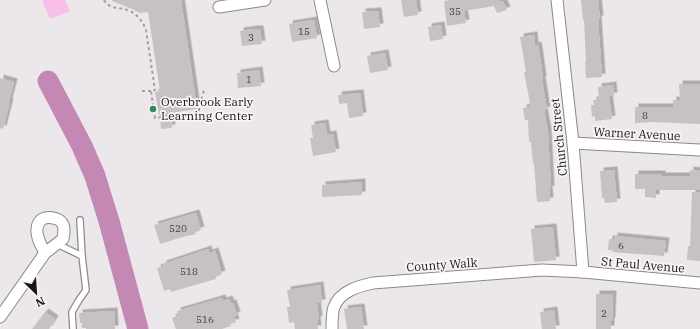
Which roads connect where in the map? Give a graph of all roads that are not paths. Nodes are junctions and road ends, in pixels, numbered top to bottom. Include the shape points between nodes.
1 (265, 0) edge
2 (320, 0) edge
3 (557, 0) edge
4 (219, 7) dead end
5 (334, 66) dead end
6 (573, 143) junction
7 (700, 150) edge
8 (80, 220) dead end
9 (57, 244) junction
10 (45, 253) junction
11 (82, 256) junction
12 (583, 272) junction
13 (700, 283) edge
14 (0, 317) edge
15 (73, 329) edge
16 (332, 329) edge

1 - 4 street
2 - 5 street
3 - 6 street, Church Street
6 - 7 street, Warner Avenue
6 - 12 street, Church Street
8 - 11 lane
9 - 10 street
9 - 10 street via 63,238 62,222 56,218 41,220 36,234
9 - 11 lane
10 - 14 street
11 - 15 lane via 86,290 72,312
12 - 13 street, St Paul Avenue
12 - 16 street, County Walk via 542,270 367,284 348,292 337,301

